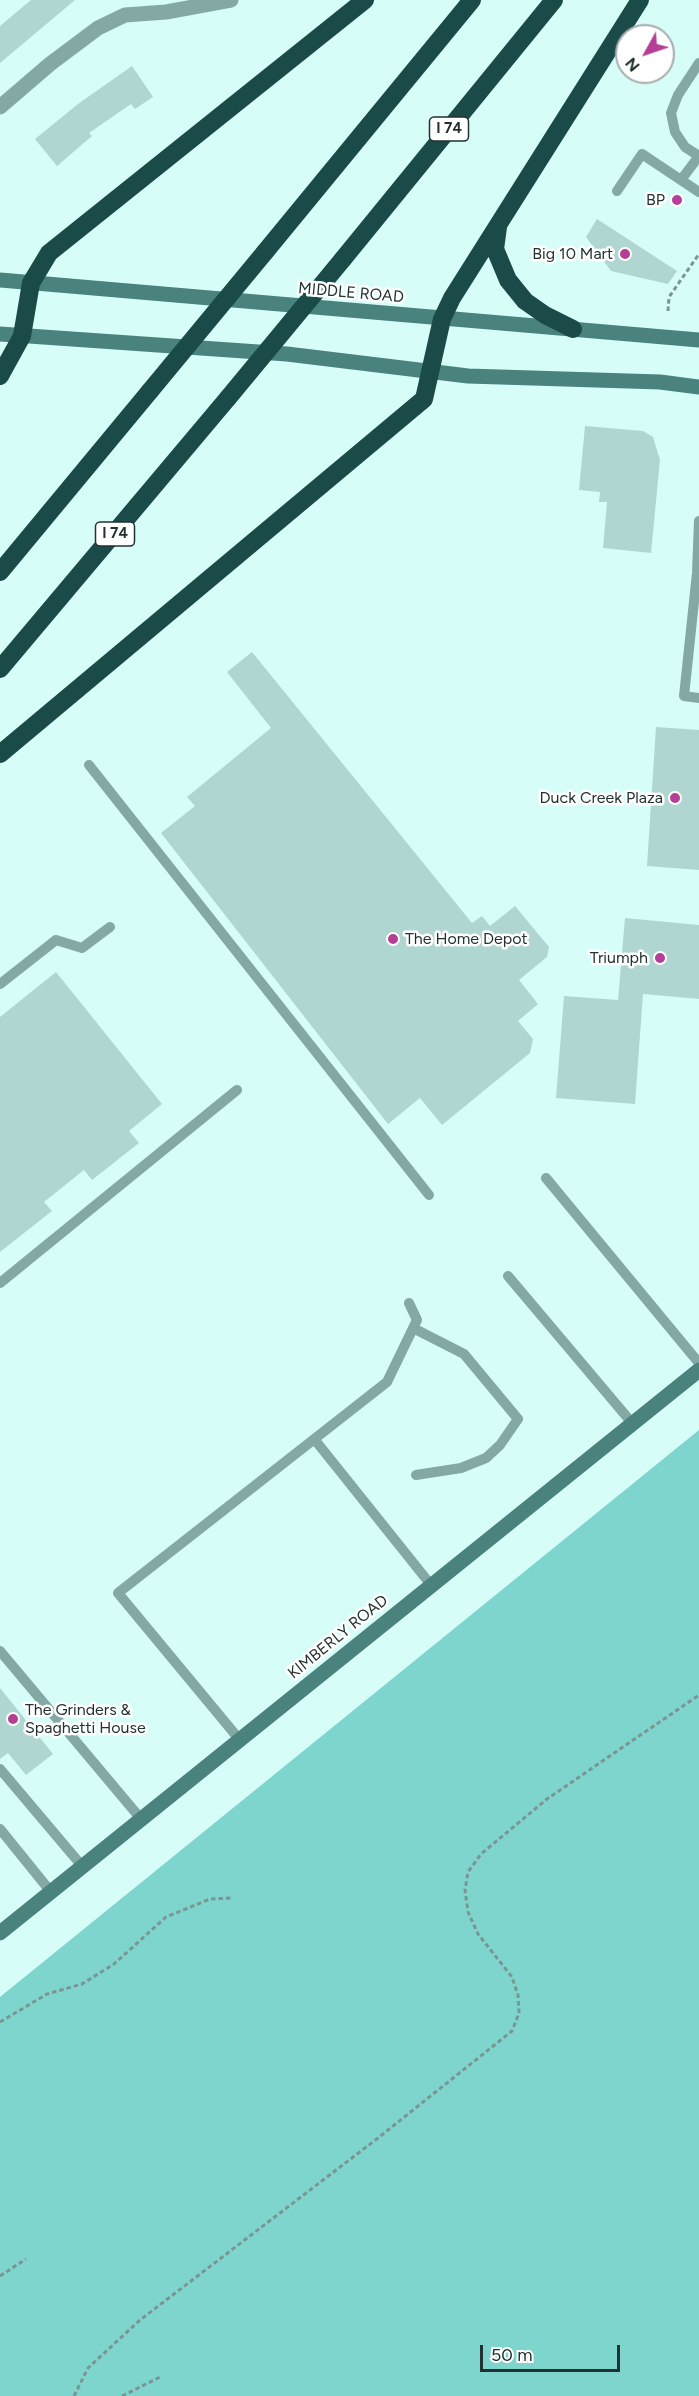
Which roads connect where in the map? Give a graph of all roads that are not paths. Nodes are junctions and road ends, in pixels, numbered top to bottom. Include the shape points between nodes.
1 (231, 0) edge
2 (365, 0) edge
3 (472, 0) edge
4 (554, 0) edge
5 (640, 0) edge
6 (699, 63) edge
7 (0, 107) edge
8 (699, 156) edge
9 (681, 180) junction
10 (617, 191) dead end
11 (699, 192) edge
12 (499, 219) junction
13 (0, 280) edge
14 (31, 282) junction
15 (442, 319) junction
16 (573, 329) junction
17 (0, 334) edge
18 (22, 336) junction
19 (699, 340) edge
20 (431, 372) junction
21 (0, 376) edge
22 (699, 387) edge
23 (699, 521) edge
24 (0, 572) edge
25 (0, 669) edge
26 (699, 698) edge
27 (0, 754) edge
28 (89, 765) dead end
29 (110, 927) dead end
30 (0, 984) edge
31 (237, 1090) dead end
32 (546, 1179) dead end
33 (429, 1195) dead end
34 (508, 1276) dead end
35 (0, 1283) edge
36 (410, 1303) dead end
37 (413, 1329) junction
38 (699, 1363) edge
39 (699, 1370) edge
40 (632, 1423) junction
41 (315, 1440) junction
42 (416, 1475) dead end
43 (431, 1585) junction
44 (0, 1651) edge
45 (239, 1739) junction
46 (0, 1769) edge
47 (141, 1819) junction
48 (0, 1829) edge
49 (82, 1866) junction
50 (51, 1892) junction
51 (0, 1932) edge

1 - 7 street via 126,15 98,28
2 - 14 highway via 49,253
3 - 24 highway, bridge
4 - 25 highway, I 74, bridge
5 - 12 highway
6 - 8 lane via 671,113 675,132 685,147
8 - 9 lane
9 - 10 lane via 642,154
9 - 11 lane
12 - 15 highway
12 - 16 highway via 495,249 508,280 525,301
13 - 14 main road, MIDDLE ROAD
14 - 15 main road, MIDDLE ROAD
14 - 18 highway
15 - 16 main road, MIDDLE ROAD
15 - 20 highway
16 - 19 main road, MIDDLE ROAD
17 - 18 main road
18 - 20 main road via 287,354
18 - 21 highway
20 - 22 main road
20 - 27 highway via 424,399
23 - 26 lane via 684,696
28 - 33 lane
29 - 30 lane via 82,948 56,940
31 - 35 lane
32 - 38 lane
34 - 40 lane
36 - 37 lane via 417,1320
37 - 41 lane via 387,1382
37 - 42 lane via 464,1354 518,1419 486,1458 461,1468
39 - 40 main road, KIMBERLY ROAD
40 - 43 main road, KIMBERLY ROAD
41 - 43 lane
41 - 45 lane via 118,1593
43 - 45 main road, KIMBERLY ROAD
44 - 47 lane
45 - 47 main road, KIMBERLY ROAD
46 - 49 lane
47 - 49 main road, KIMBERLY ROAD
48 - 50 lane
49 - 50 main road, KIMBERLY ROAD
50 - 51 main road, KIMBERLY ROAD

